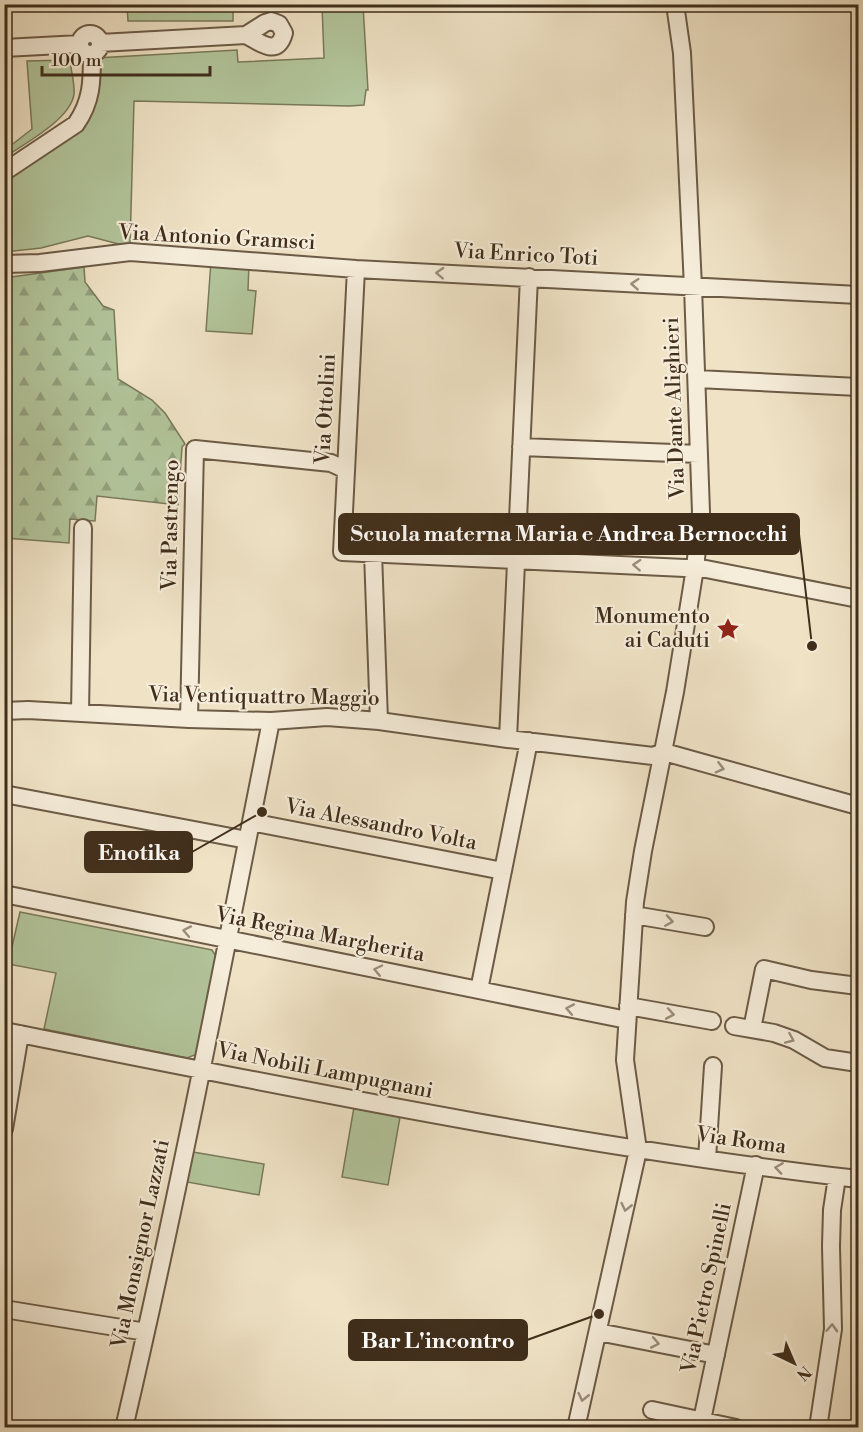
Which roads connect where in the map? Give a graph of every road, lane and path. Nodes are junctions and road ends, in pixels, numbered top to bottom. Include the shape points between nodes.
1 (675, 4) edge
2 (246, 35) dead end
3 (90, 47) junction
4 (4, 48) edge
5 (4, 172) edge
6 (4, 264) edge
7 (356, 269) junction
8 (529, 277) junction
9 (693, 287) junction
10 (858, 295) edge
11 (696, 379) junction
12 (858, 387) edge
13 (521, 447) junction
14 (699, 454) junction
15 (346, 470) junction
16 (83, 528) dead end
17 (373, 553) junction
18 (516, 560) junction
19 (695, 568) junction
20 (858, 599) edge
21 (4, 711) edge
22 (81, 713) junction
23 (189, 719) junction
24 (271, 721) junction
25 (379, 721) junction
26 (508, 739) junction
27 (529, 741) junction
28 (664, 752) junction
29 (4, 794) edge
30 (858, 806) edge
31 (251, 822) junction
32 (247, 840) junction
33 (503, 871) junction
34 (4, 894) edge
35 (634, 915) junction
36 (705, 927) dead end
37 (227, 939) junction
38 (858, 986) edge
39 (479, 990) junction
40 (627, 1013) junction
41 (712, 1022) dead end
42 (734, 1026) dead end
43 (752, 1029) junction
44 (12, 1032) edge
45 (858, 1063) edge
46 (713, 1066) dead end
47 (201, 1070) junction
48 (4, 1129) edge
49 (639, 1150) junction
50 (707, 1159) junction
51 (756, 1165) junction
52 (837, 1177) junction
53 (858, 1179) edge
54 (4, 1309) edge
55 (146, 1332) junction
56 (598, 1332) junction
57 (716, 1355) junction
58 (652, 1410) dead end
59 (702, 1420) junction
60 (124, 1428) edge
61 (576, 1428) edge
62 (736, 1428) edge
63 (818, 1428) edge

1 - 9 street, Via Dante Alighieri via 682,53
2 - 3 street
3 - 4 street
3 - 5 street via 92,88 83,114 76,124
6 - 7 street, Via Antonio Gramsci via 130,252
8 -> 7 street, Via Enrico Toti
7 - 15 street, Via Ottolini
9 -> 8 street, Via Enrico Toti
8 - 13 street
9 - 10 street, Via Enrico Toti
9 - 11 street, Via Dante Alighieri
11 - 12 street
11 - 14 street, Via Dante Alighieri
13 - 14 street
13 - 18 street
14 - 19 street, Via Dante Alighieri via 701,513
15 - 17 street, Via Ottolini via 342,552
15 - 23 street, Via Pastrengo via 331,464 195,449
16 - 22 street
17 - 18 street
17 - 25 street
19 -> 18 street
18 - 26 street
19 - 20 street
19 - 28 street, Via Dante Alighieri
21 - 22 street, Via Ventiquattro Maggio
22 - 23 street, Via Ventiquattro Maggio
23 - 24 street, Via Ventiquattro Maggio
24 - 25 street, Via Ventiquattro Maggio via 327,717
24 - 31 street, Via Monsignor Lazzati
25 - 26 street, Via Ventiquattro Maggio
26 - 27 street, Via Ventiquattro Maggio
27 - 28 street, Via Ventiquattro Maggio via 653,756
27 - 33 street
28 -> 30 street, Via Ventiquattro Maggio
28 - 35 street, Via Dante Alighieri
29 - 32 street
31 - 32 street, Via Monsignor Lazzati
31 - 33 street, Via Alessandro Volta
32 - 37 street, Via Monsignor Lazzati
33 - 39 street
37 -> 34 street, Via Regina Margherita
35 -> 36 street
35 - 40 street, Via Dante Alighieri
39 -> 37 street, Via Regina Margherita
37 - 47 street, Via Monsignor Lazzati
38 - 43 street via 764,969
40 -> 39 street, Via Regina Margherita
40 -> 41 street, Via Regina Margherita
40 - 49 street, Via Dante Alighieri via 625,1060
42 - 43 street
43 -> 45 street via 794,1040 825,1058
44 - 47 street, Via Nobili Lampugnani
44 - 48 street
46 - 50 street
47 - 49 street, Via Nobili Lampugnani via 447,1118
47 - 55 street, Via Monsignor Lazzati
49 - 50 street, Via Roma
49 -> 56 street
50 - 51 street, Via Roma
52 -> 51 street, Via Roma
51 - 57 street, Via Pietro Spinelli
52 - 53 street, Via Roma
63 -> 52 street via 833,1329 831,1246
54 - 55 street
55 - 60 street, Via Monsignor Lazzati
56 -> 57 street
56 -> 61 street
57 - 59 street, Via Pietro Spinelli
58 - 59 street
59 - 62 street

